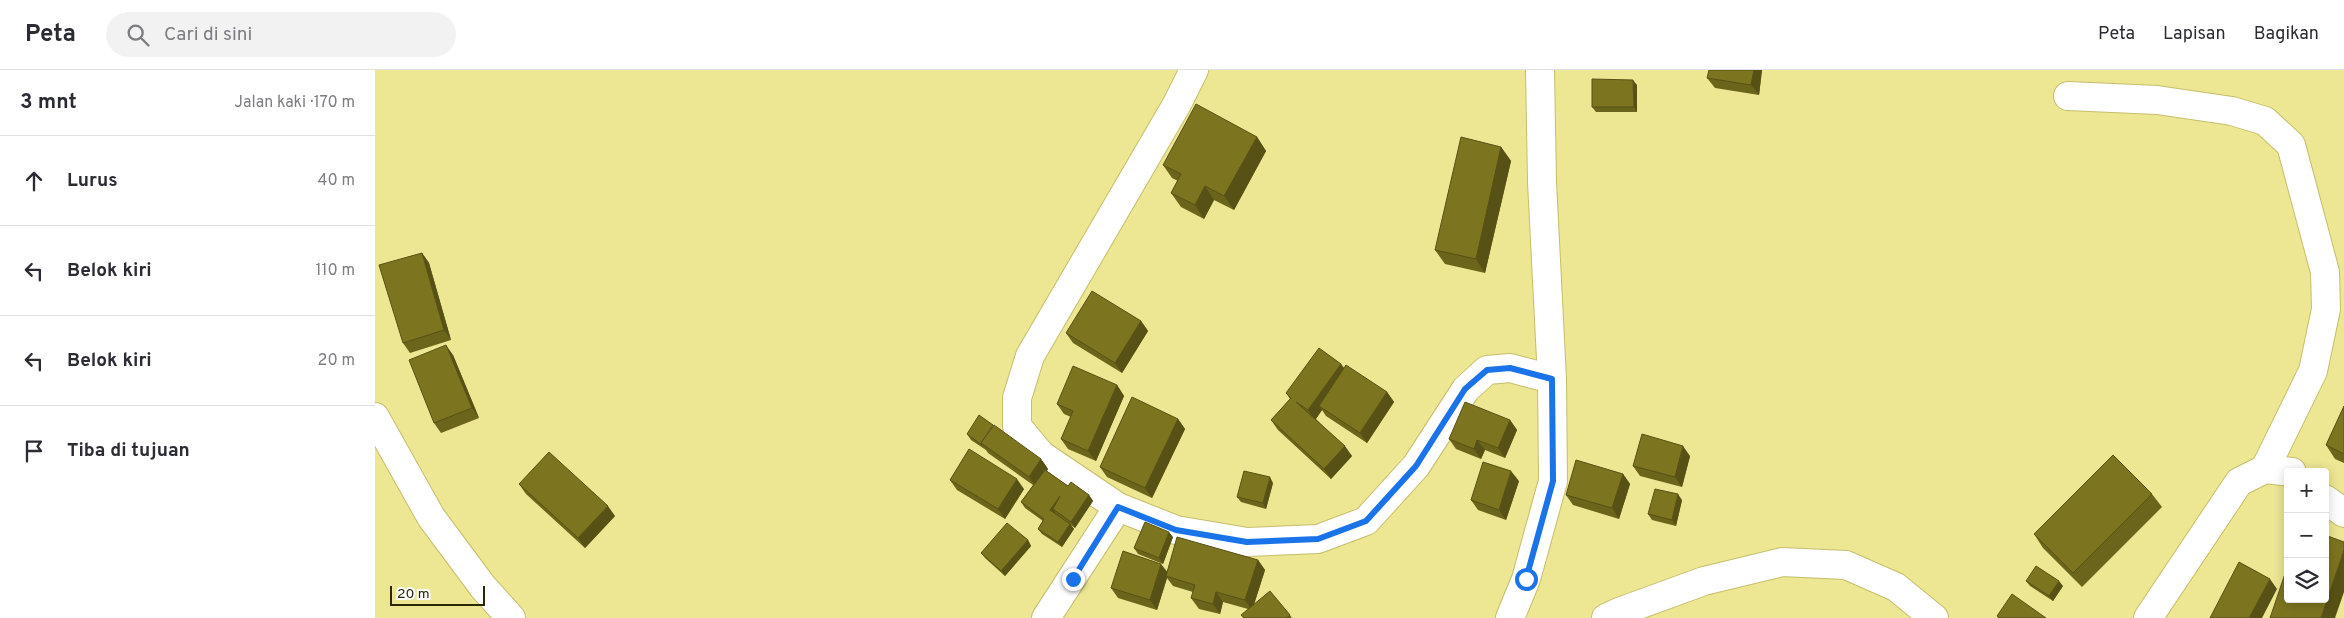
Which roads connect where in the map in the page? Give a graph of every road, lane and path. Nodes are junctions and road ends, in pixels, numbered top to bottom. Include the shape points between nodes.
1 (1194, 70) edge
2 (1541, 70) edge
3 (2069, 96) dead end
4 (1552, 379) junction
5 (375, 416) edge
6 (2265, 469) junction
7 (2284, 471) edge
8 (2329, 502) edge
9 (1118, 507) junction
10 (2344, 514) edge
11 (511, 618) edge
12 (1046, 618) edge
13 (1511, 618) edge
14 (1607, 618) edge
15 (1934, 618) edge
16 (2148, 618) edge

1 - 9 street via 1030,356 1017,398 1017,426 1041,455
2 - 4 street via 1542,182
3 - 6 street via 2157,100 2232,110 2265,121 2291,145 2325,272 2326,309 2313,371
4 - 9 street via 1510,368 1487,370 1465,389 1416,466 1366,521 1318,539 1247,542 1176,530
4 - 13 street via 1553,481 1526,579
5 - 11 street via 431,517 483,587
6 - 7 street
6 - 16 street via 2239,482
8 - 10 street
9 - 12 street
14 - 15 street via 1704,581 1782,562 1846,565 1897,587

